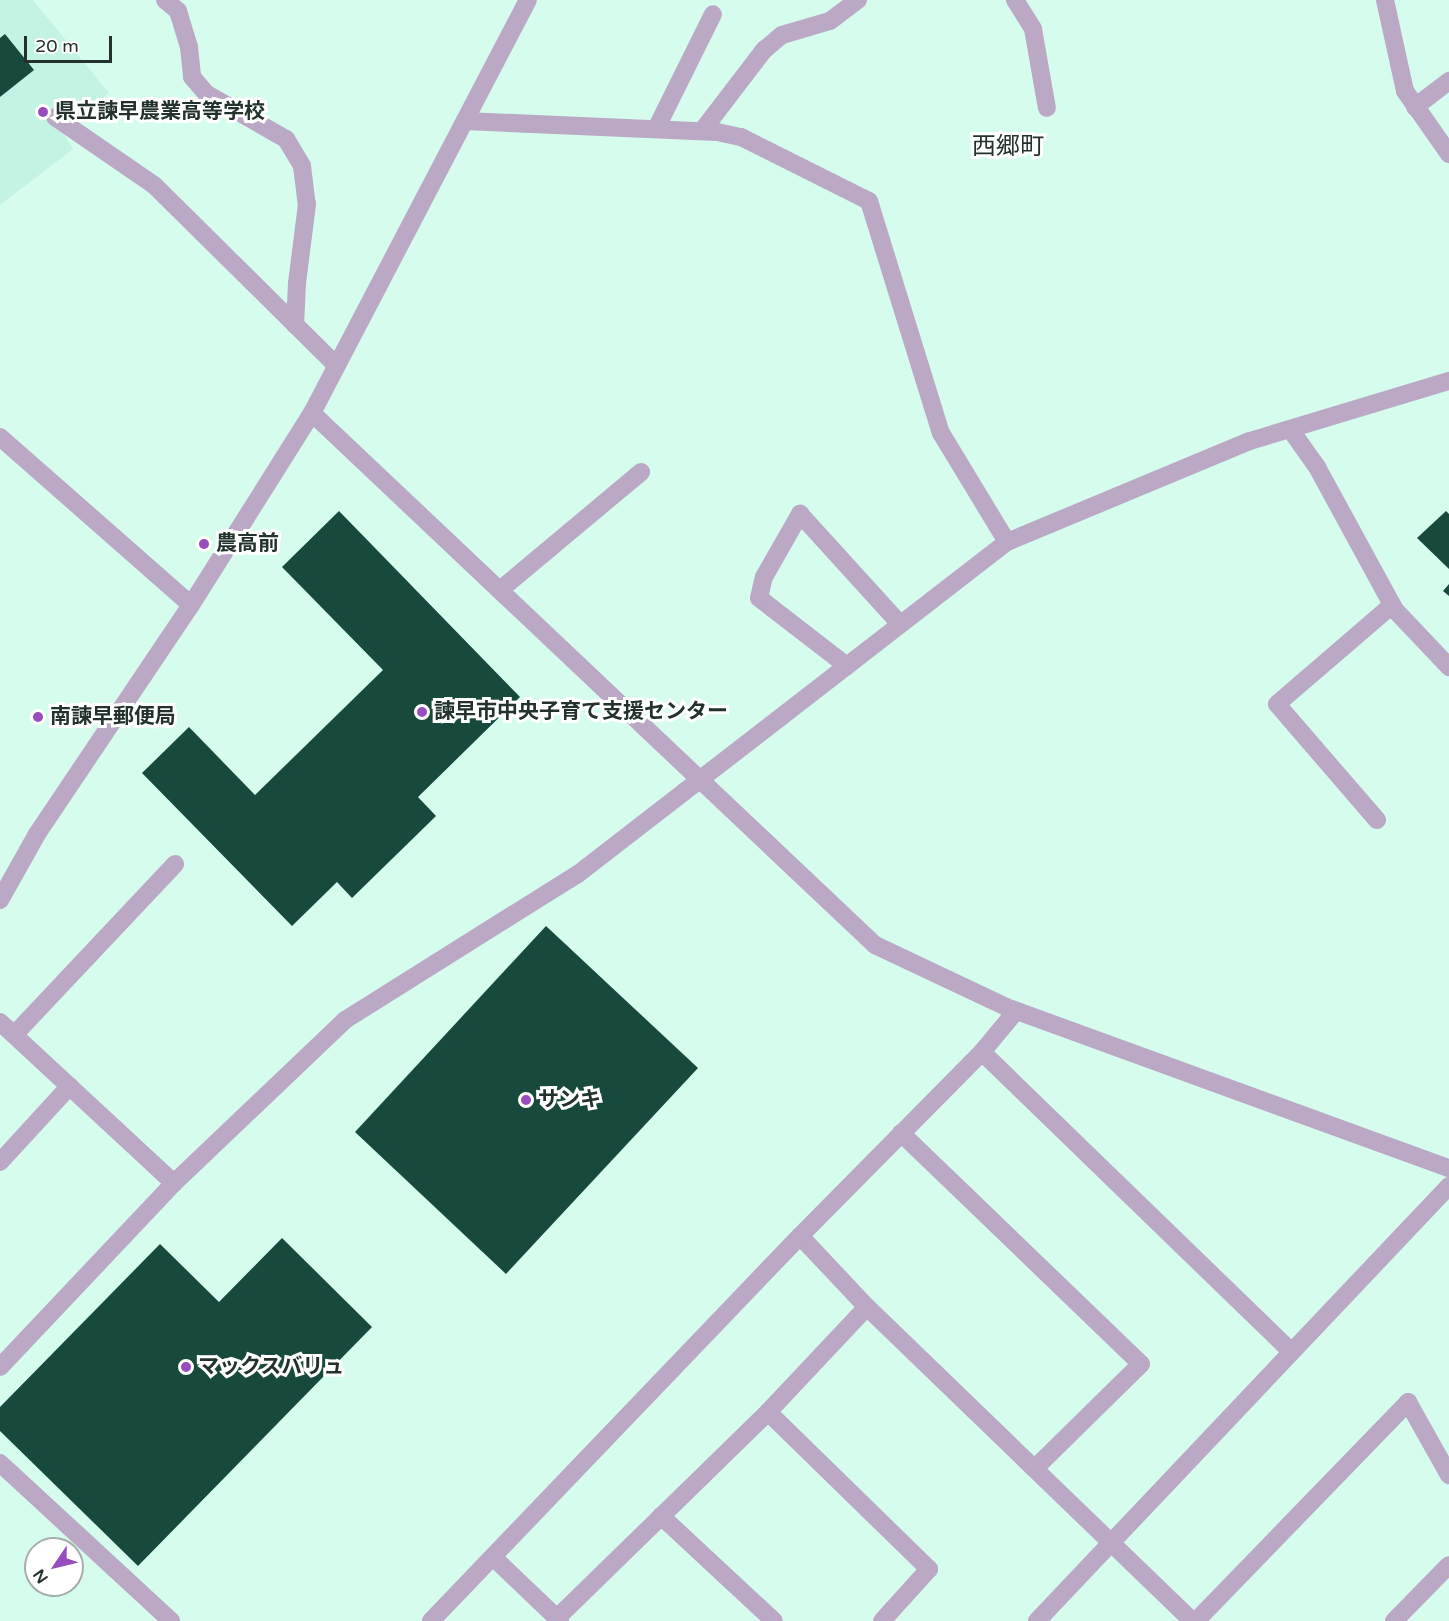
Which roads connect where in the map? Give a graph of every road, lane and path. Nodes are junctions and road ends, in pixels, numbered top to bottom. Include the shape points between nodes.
1 (165, 0) edge
2 (528, 0) edge
3 (858, 0) edge
4 (1015, 0) edge
5 (1385, 0) edge
6 (713, 14) dead end
7 (1449, 81) edge
8 (1415, 107) junction
9 (1047, 108) dead end
10 (55, 117) dead end
11 (465, 121) junction
12 (656, 129) junction
13 (702, 131) junction
14 (1449, 154) edge
15 (296, 325) junction
16 (336, 365) junction
17 (1449, 381) edge
18 (312, 414) junction
19 (1290, 429) junction
20 (0, 437) edge
21 (641, 472) dead end
22 (1007, 542) junction
23 (500, 590) junction
24 (191, 605) junction
25 (1392, 605) junction
26 (900, 624) junction
27 (847, 666) junction
28 (1449, 667) edge
29 (702, 780) junction
30 (1377, 820) dead end
31 (175, 864) dead end
32 (0, 900) edge
33 (1016, 1011) junction
34 (0, 1022) edge
35 (14, 1035) junction
36 (981, 1052) junction
37 (70, 1086) junction
38 (901, 1133) junction
39 (0, 1162) edge
40 (1449, 1167) edge
41 (174, 1183) junction
42 (1449, 1186) edge
43 (800, 1236) junction
44 (867, 1306) junction
45 (1292, 1352) junction
46 (0, 1367) edge
47 (768, 1412) junction
48 (0, 1464) edge
49 (1035, 1468) junction
50 (1449, 1475) edge
51 (661, 1516) junction
52 (1111, 1543) junction
53 (493, 1557) junction
54 (1449, 1565) edge
55 (170, 1620) edge
56 (558, 1620) edge
57 (431, 1621) edge
58 (774, 1621) edge
59 (882, 1621) edge
60 (1037, 1621) edge
61 (1194, 1621) edge
62 (1394, 1621) edge

1 - 15 street via 178,12 189,47 192,77 207,94 286,139 302,166 307,204
2 - 11 street
3 - 13 street via 830,21 782,35 764,50
4 - 9 street via 1033,29
5 - 8 street via 1405,91
6 - 12 street
7 - 8 street
8 - 14 street
10 - 15 street via 154,185
11 - 12 street
11 - 16 street
12 - 13 street
13 - 22 street via 741,137 869,201 941,433
15 - 16 street
16 - 18 street
17 - 19 street
18 - 23 street
18 - 24 street
19 - 22 street via 1250,441
19 - 25 street via 1317,467
20 - 24 street
21 - 23 street
22 - 26 street
23 - 29 street
24 - 32 street via 37,834
25 - 28 street
25 - 30 street via 1277,704
26 - 27 street
26 - 27 street via 800,514 764,577 759,598
27 - 29 street
29 - 33 street via 875,945
29 - 41 street via 578,874 345,1020
31 - 35 street
33 - 36 street
33 - 40 street
34 - 35 street
35 - 37 street
36 - 38 street
36 - 45 street
37 - 39 street
37 - 41 street
38 - 43 street
38 - 49 street via 1141,1364
41 - 46 street
42 - 45 street
43 - 44 street
43 - 53 street
44 - 47 street
44 - 49 street
45 - 52 street
47 - 51 street
47 - 59 street via 929,1569
48 - 55 street
49 - 52 street
50 - 61 street via 1408,1402
51 - 56 street
51 - 58 street
52 - 60 street
52 - 61 street
53 - 56 street
53 - 57 street
54 - 62 street

